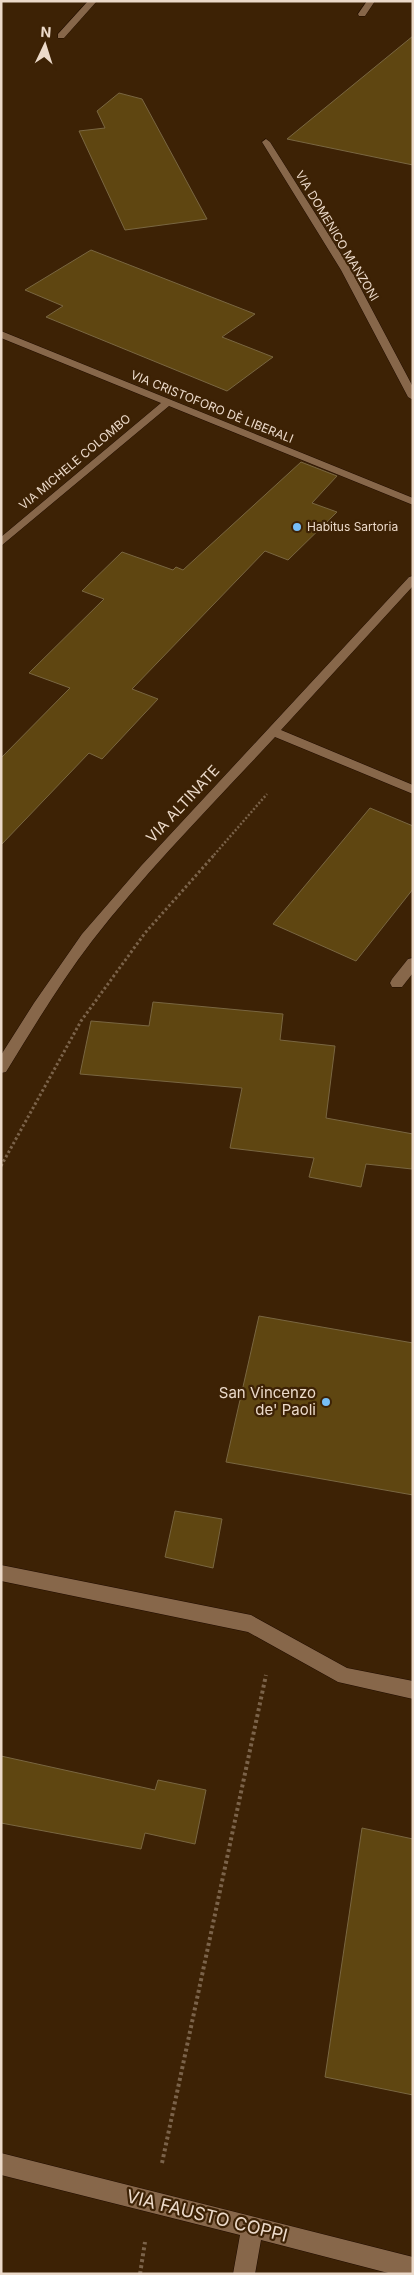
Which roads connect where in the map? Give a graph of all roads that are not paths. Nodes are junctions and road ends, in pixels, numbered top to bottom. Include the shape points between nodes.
1 (93, 1) edge
2 (360, 1) edge
3 (371, 2) edge
4 (362, 14) dead end
5 (62, 36) dead end
6 (266, 142) dead end
7 (1, 334) edge
8 (413, 397) edge
9 (167, 403) junction
10 (413, 502) edge
11 (1, 543) edge
12 (413, 579) edge
13 (272, 731) junction
14 (413, 790) edge
15 (413, 963) edge
16 (397, 984) dead end
17 (1, 1068) edge
18 (1, 1573) edge
19 (413, 1690) edge
20 (1, 2164) edge
21 (252, 2229) junction
22 (413, 2268) edge
23 (244, 2274) edge

1 - 5 street
2 - 3 street
3 - 4 street
6 - 8 street, VIA DOMENICO MANZONI via 346,270
7 - 9 street, VIA CRISTOFORO DÈ LIBERALI
9 - 10 street, VIA CRISTOFORO DÈ LIBERALI
9 - 11 street, VIA MICHELE COLOMBO
12 - 13 street, VIA ALTINATE
13 - 14 street
13 - 17 street, VIA ALTINATE via 87,938
15 - 16 street
18 - 19 street via 251,1624 344,1676
20 - 21 street, VIA FAUSTO COPPI
21 - 22 street, VIA FAUSTO COPPI
21 - 23 street

